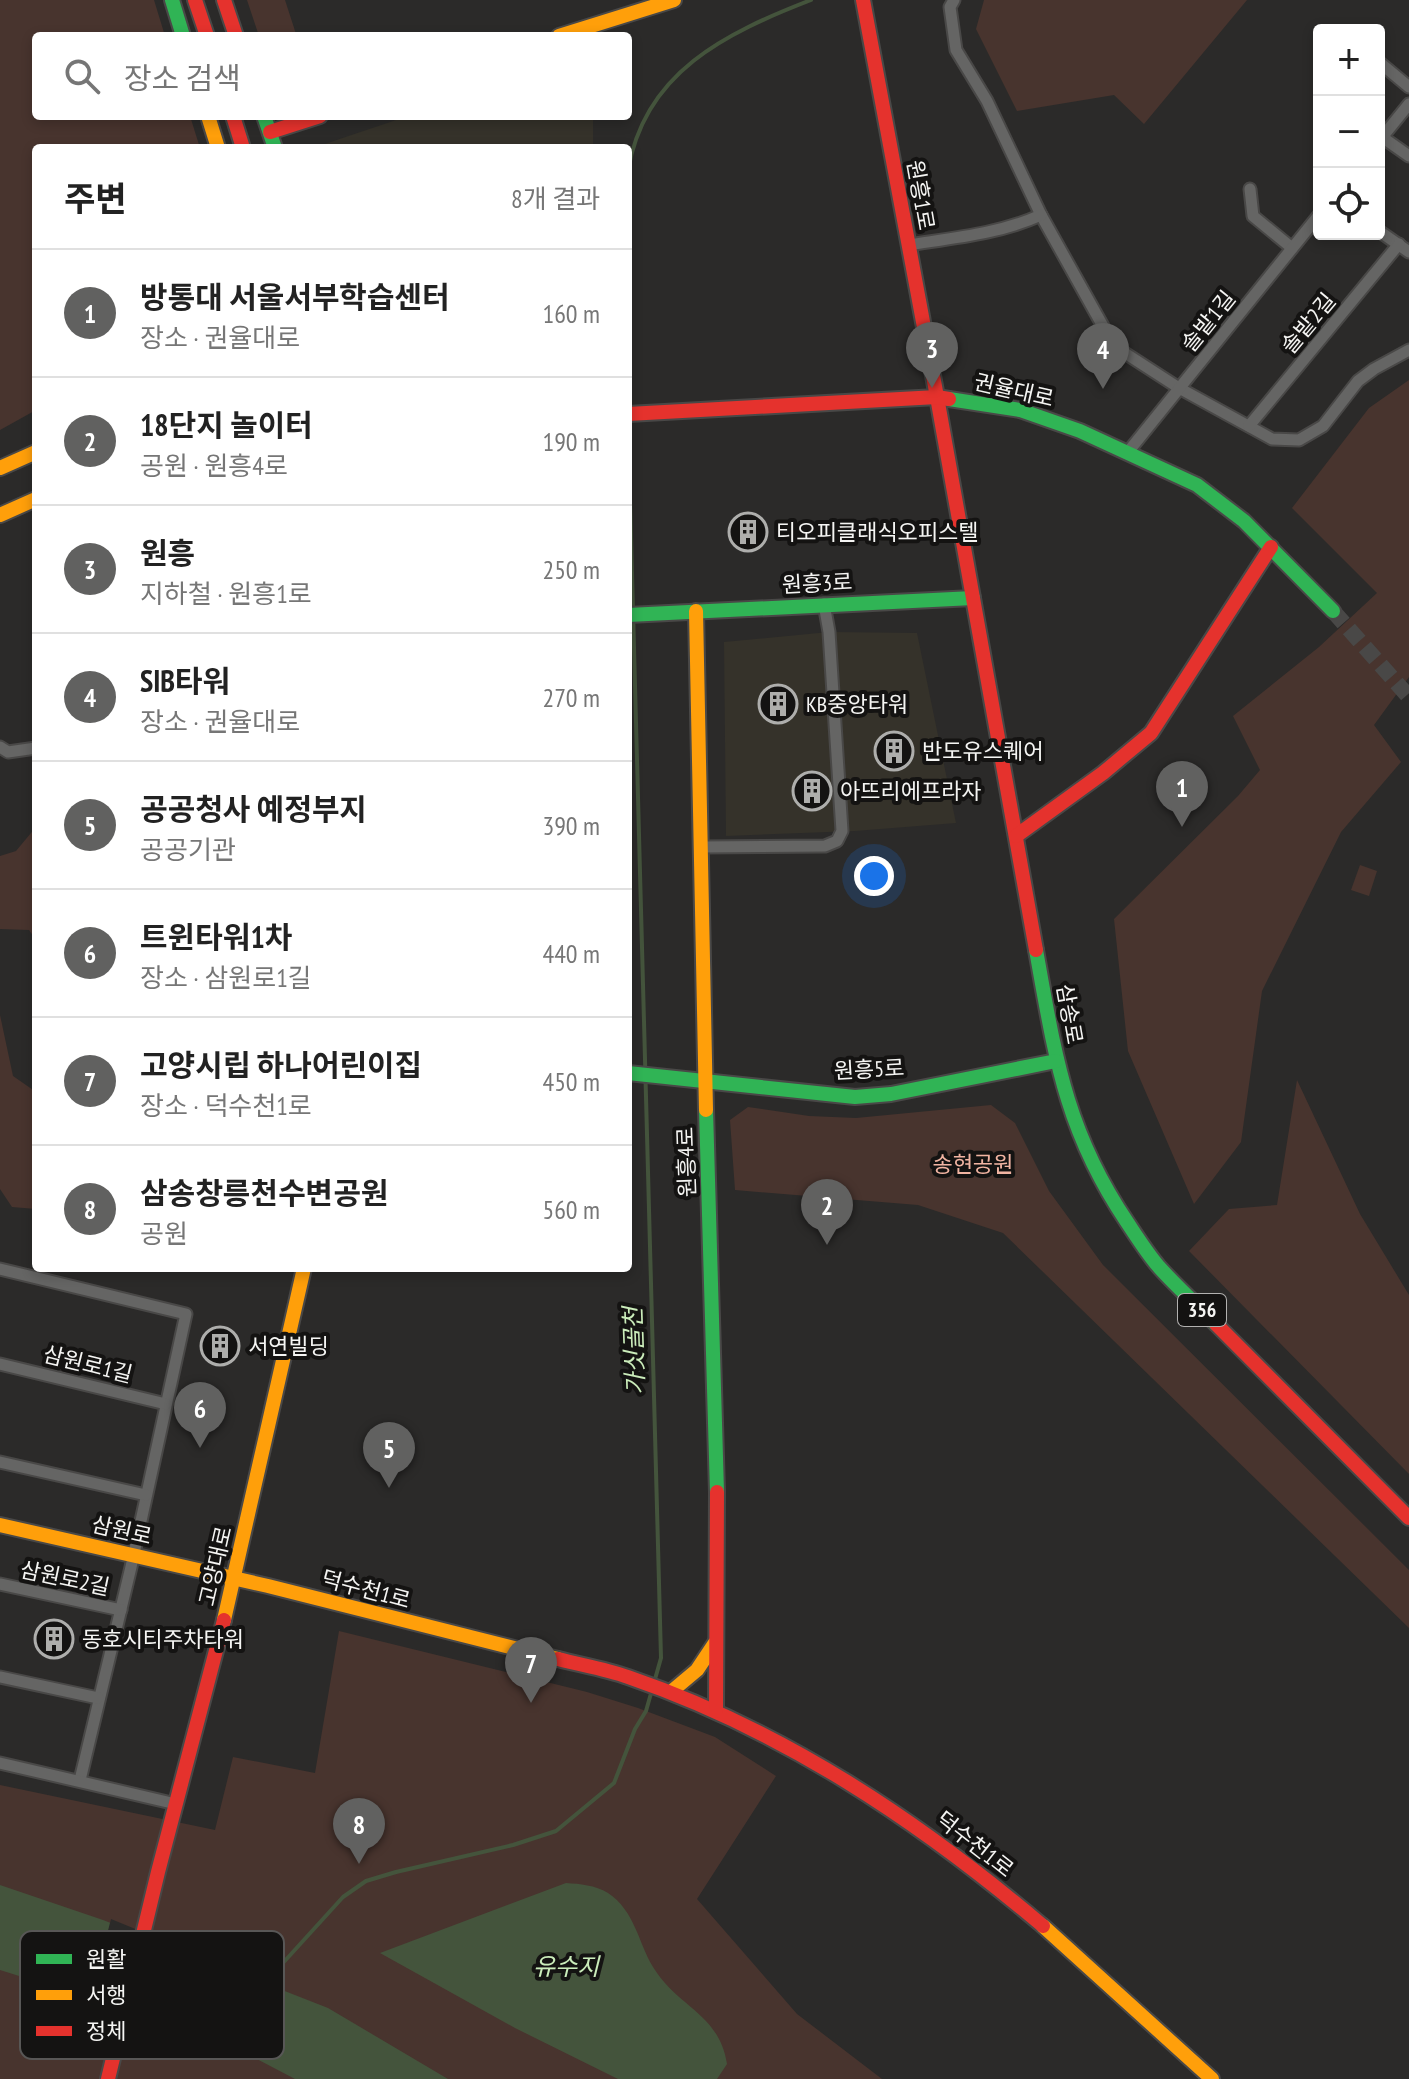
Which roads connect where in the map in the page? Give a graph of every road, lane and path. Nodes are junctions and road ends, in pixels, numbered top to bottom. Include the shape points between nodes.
1 (172, 0) edge
2 (195, 0) edge
3 (224, 0) edge
4 (674, 0) edge
5 (863, 0) edge
6 (954, 0) edge
7 (182, 32) edge
8 (206, 32) edge
9 (235, 32) edge
10 (572, 32) edge
11 (1385, 67) edge
12 (1409, 87) edge
13 (1409, 104) edge
14 (209, 120) edge
15 (234, 120) edge
16 (266, 120) edge
17 (308, 120) edge
18 (270, 132) junction
19 (1385, 133) edge
20 (1385, 142) edge
21 (217, 144) edge
22 (242, 144) edge
23 (274, 144) edge
24 (1409, 156) edge
25 (1250, 189) dead end
26 (1041, 215) junction
27 (1313, 222) edge
28 (1385, 235) edge
29 (908, 245) junction
30 (1292, 248) junction
31 (1404, 248) edge
32 (1409, 350) edge
33 (1179, 388) junction
34 (937, 397) junction
35 (632, 414) edge
36 (1249, 426) junction
37 (1128, 452) junction
38 (32, 453) edge
39 (0, 468) edge
40 (32, 501) edge
41 (0, 515) edge
42 (1271, 547) junction
43 (973, 598) junction
44 (824, 604) junction
45 (696, 611) junction
46 (1333, 611) tunnel mouth
47 (632, 615) edge
48 (0, 747) edge
49 (32, 749) edge
50 (1016, 836) junction
51 (700, 847) junction
52 (1056, 1061) junction
53 (632, 1073) edge
54 (706, 1081) junction
55 (0, 1269) edge
56 (303, 1272) edge
57 (0, 1364) edge
58 (166, 1404) junction
59 (0, 1462) edge
60 (146, 1495) junction
61 (1409, 1518) edge
62 (0, 1525) edge
63 (134, 1555) junction
64 (235, 1578) junction
65 (0, 1584) edge
66 (121, 1610) junction
67 (715, 1642) junction
68 (0, 1677) edge
69 (674, 1693) junction
70 (98, 1698) junction
71 (716, 1711) junction
72 (0, 1763) edge
73 (80, 1780) junction
74 (176, 1804) junction
75 (144, 1931) edge
76 (1212, 2079) edge

1 - 7 main road
2 - 8 main road
3 - 9 main road
4 - 10 main road
5 - 29 main road, 원흥1로
6 - 26 street via 950,7 956,50 987,101
11 - 12 street
13 - 19 street
14 - 21 main road
15 - 22 main road
16 - 18 main road
17 - 18 main road
18 - 23 main road
20 - 24 street
25 - 30 street via 1253,216
26 - 29 street via 1017,226
26 - 33 street via 1114,346
27 - 30 street, 솔밭1길
28 - 31 street
29 - 34 main road, 원흥1로
30 - 33 street, 솔밭1길
31 - 36 street, 솔밭2길
32 - 36 street via 1358,381 1323,426 1299,440 1272,439
33 - 36 street
33 - 37 street, 솔밭1길
34 - 35 main road, 권율대로
34 - 37 main road, 권율대로 via 1020,410
34 - 43 main road, 삼송로
37 - 42 main road, 권율대로 via 1197,485
38 - 39 main road
40 - 41 main road
42 - 46 main road, 권율대로
42 - 50 main road via 1151,733
43 - 44 main road, 원흥3로
43 - 50 main road, 삼송로
44 - 45 main road, 원흥3로
44 - 51 street via 842,831 837,841 825,846
45 - 47 main road, 원흥3로
45 - 51 main road, 원흥4로
48 - 49 street via 8,752
50 - 52 main road, 삼송로
51 - 54 main road, 원흥4로
52 - 54 main road, 원흥5로 via 855,1097
52 - 61 main road, 삼송로 / 356 via 1096,1170 1158,1266
53 - 54 main road, 원흥5로
54 - 67 main road, 원흥4로 via 717,1432
55 - 58 street via 186,1314
56 - 64 main road, 고양대로
57 - 58 street, 삼원로1길
58 - 60 street
59 - 60 street
60 - 63 street
62 - 63 main road, 삼원로
63 - 64 main road, 삼원로
63 - 66 street, 삼원로2길
64 - 69 main road, 덕수천1로 via 626,1676
64 - 74 main road, 고양대로
65 - 66 street, 삼원로2길
66 - 70 street, 삼원로2길
67 - 69 main road
67 - 71 main road, 원흥4로
68 - 70 street
69 - 71 main road, 덕수천1로
70 - 73 street, 삼원로2길
71 - 76 main road, 덕수천1로 via 832,1770 930,1835 1071,1947
72 - 73 street
73 - 74 street
74 - 75 main road, 고양대로

